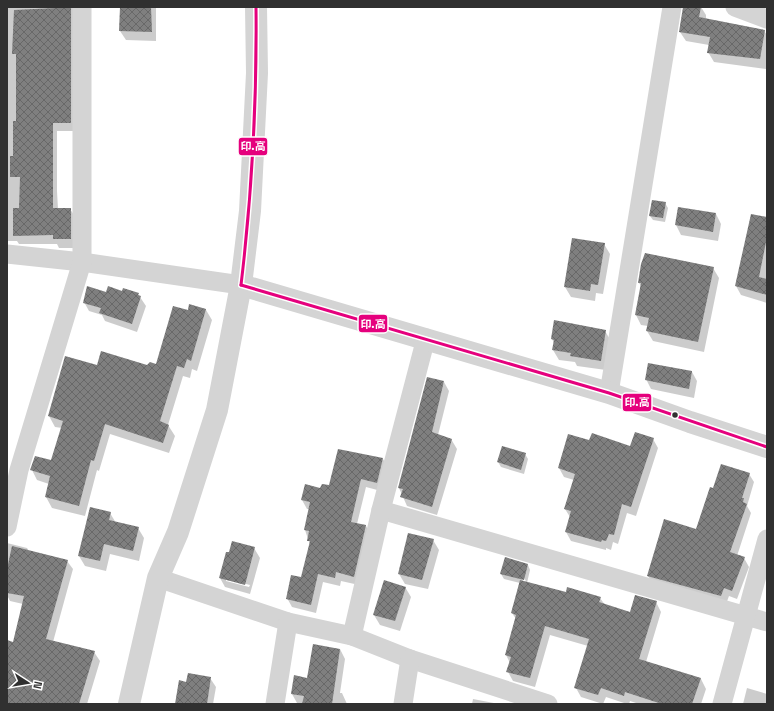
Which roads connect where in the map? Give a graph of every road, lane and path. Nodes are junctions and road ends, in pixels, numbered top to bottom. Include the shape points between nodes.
1 (82, 7) edge
2 (256, 7) edge
3 (672, 7) edge
4 (735, 7) edge
5 (767, 18) edge
6 (7, 254) edge
7 (82, 262) junction
8 (241, 285) junction
9 (426, 338) junction
10 (608, 393) junction
11 (767, 447) edge
12 (13, 469) edge
13 (382, 510) junction
14 (7, 526) edge
15 (767, 539) edge
16 (158, 578) junction
17 (747, 616) junction
18 (288, 622) junction
19 (767, 622) edge
20 (352, 636) junction
21 (410, 659) junction
22 (129, 704) edge
23 (275, 704) edge
24 (403, 704) edge
25 (548, 704) edge
26 (722, 704) edge

1 - 7 street
2 - 8 street via 257,73 250,211
3 - 10 street
4 - 5 street
6 - 7 street
7 - 8 street
7 - 12 street
8 - 9 street
8 - 16 street via 217,410 178,532
9 - 10 street
9 - 13 street
10 - 11 street
12 - 14 street
13 - 17 street
13 - 20 street
15 - 17 street
16 - 18 street
16 - 22 street
17 - 19 street
17 - 26 street
18 - 20 street
18 - 23 street
20 - 21 street
21 - 24 street
21 - 25 street

